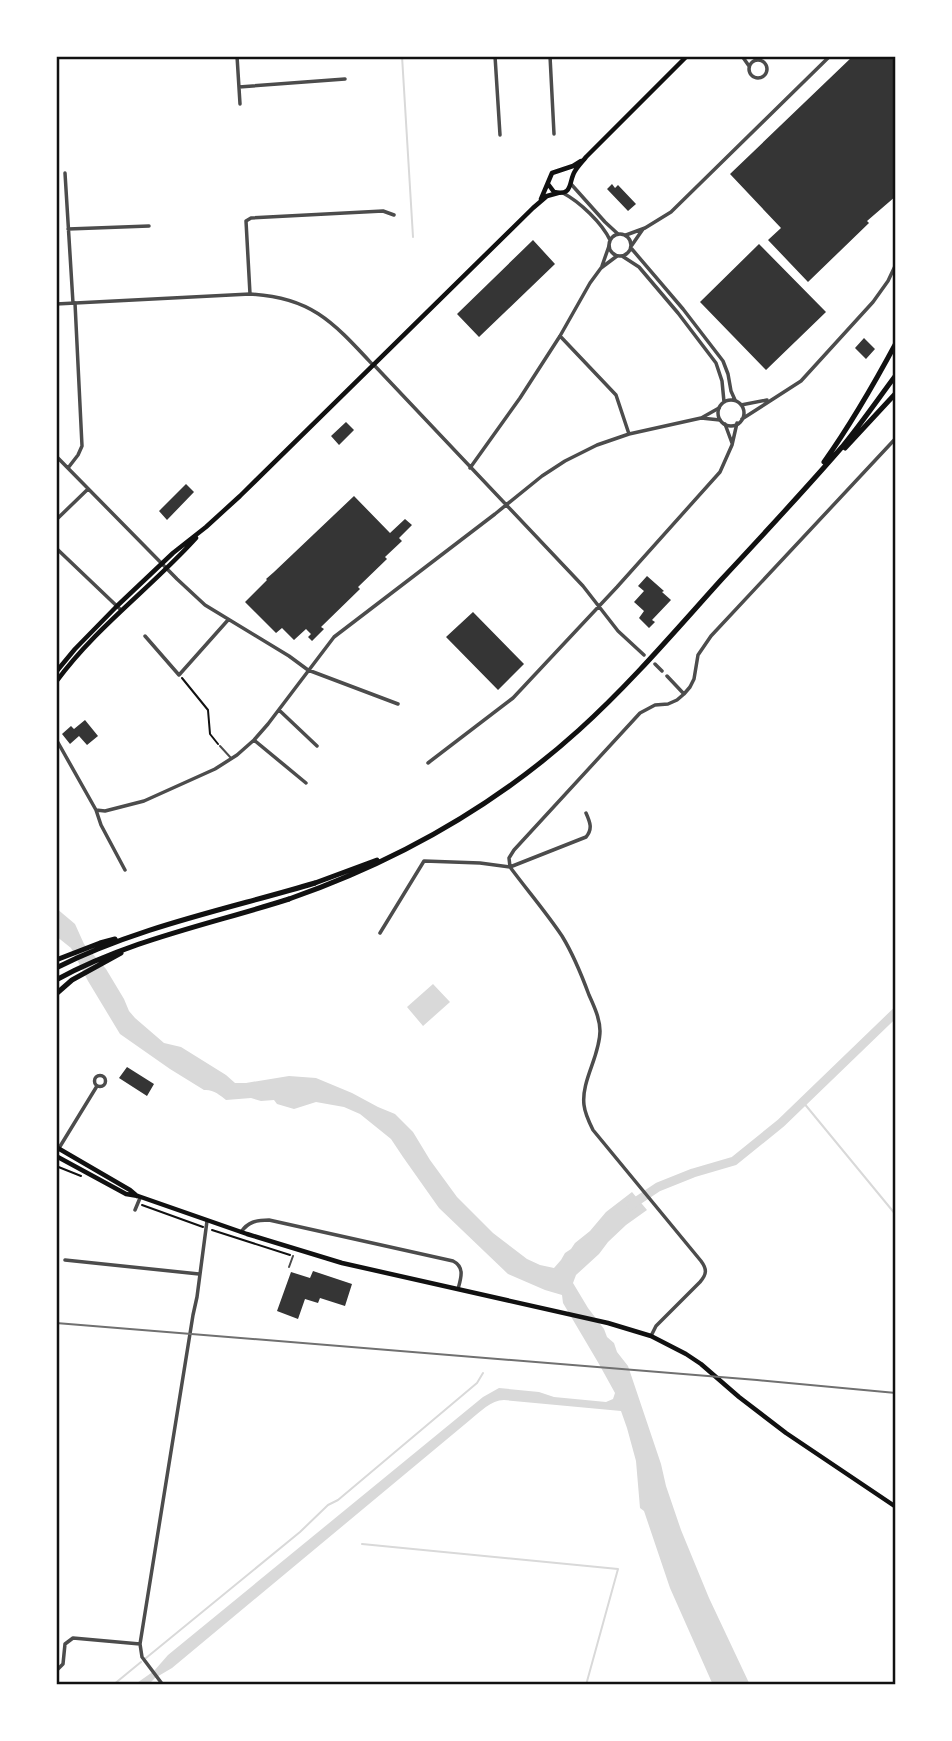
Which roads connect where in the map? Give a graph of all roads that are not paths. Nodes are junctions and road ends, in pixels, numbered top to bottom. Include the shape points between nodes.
1 (237, 56) edge
2 (495, 56) edge
3 (550, 56) edge
4 (687, 56) edge
5 (742, 56) edge
6 (752, 56) edge
7 (830, 56) edge
8 (757, 60) junction
9 (749, 67) junction
10 (345, 79) dead end
11 (239, 87) junction
12 (240, 104) dead end
13 (554, 134) dead end
14 (500, 135) dead end
15 (586, 158) junction
16 (563, 170) junction
17 (65, 173) dead end
18 (571, 182) junction
19 (548, 184) junction
20 (560, 193) junction
21 (538, 203) junction
22 (394, 215) dead end
23 (149, 226) dead end
24 (645, 228) junction
25 (68, 229) junction
26 (618, 233) junction
27 (626, 235) junction
28 (610, 240) junction
29 (609, 246) junction
30 (632, 246) junction
31 (620, 256) junction
32 (896, 264) edge
33 (601, 268) junction
34 (250, 294) junction
35 (74, 303) junction
36 (56, 304) edge
37 (560, 336) junction
38 (896, 343) edge
39 (373, 365) junction
40 (896, 375) edge
41 (896, 393) edge
42 (772, 399) junction
43 (735, 400) junction
44 (724, 402) junction
45 (741, 405) junction
46 (719, 408) junction
47 (701, 418) junction
48 (742, 419) junction
49 (720, 420) junction
50 (725, 424) junction
51 (737, 424) junction
52 (629, 434) junction
53 (896, 438) edge
54 (732, 445) junction
55 (56, 456) edge
56 (67, 468) junction
57 (470, 468) junction
58 (817, 474) junction
59 (88, 489) junction
60 (505, 505) junction
61 (56, 520) edge
62 (56, 548) edge
63 (164, 566) junction
64 (599, 606) junction
65 (119, 608) junction
66 (228, 620) junction
67 (145, 636) dead end
68 (645, 655) dead end
69 (655, 664) dead end
70 (308, 670) junction
71 (662, 671) dead end
72 (56, 672) edge
73 (667, 676) dead end
74 (56, 682) edge
75 (684, 694) junction
76 (398, 704) dead end
77 (279, 710) junction
78 (56, 739) edge
79 (254, 740) junction
80 (220, 746) road end
81 (317, 746) dead end
82 (232, 759) junction
83 (428, 763) dead end
84 (306, 783) dead end
85 (96, 810) junction
86 (586, 813) dead end
87 (403, 850) junction
88 (510, 867) junction
89 (125, 870) dead end
90 (380, 933) dead end
91 (107, 958) junction
92 (61, 960) edge
93 (56, 968) edge
94 (56, 980) edge
95 (56, 994) edge
96 (97, 1086) dead end
97 (57, 1151) edge
98 (139, 1197) junction
99 (135, 1210) dead end
100 (207, 1221) junction
101 (241, 1232) junction
102 (293, 1256) dead end
103 (65, 1260) dead end
104 (289, 1267) dead end
105 (199, 1274) junction
106 (458, 1289) junction
107 (651, 1336) junction
108 (896, 1507) edge
109 (140, 1644) junction
110 (58, 1669) dead end
111 (162, 1683) edge

1 - 11 street
2 - 14 street
3 - 13 street
4 - 15 main road
5 - 9 street
6 - 8 street
7 - 24 street via 671,212
8 - 9 street
8 - 9 street via 766,65 765,75 754,77
10 - 11 street
11 - 12 street
15 - 16 main road
15 - 18 main road
16 - 18 main road
16 - 19 main road via 552,173
17 - 25 street
18 - 20 main road via 568,191
18 - 26 street
19 - 20 main road
19 - 21 main road
20 - 21 main road
20 - 28 street via 576,201
21 - 39 main road
22 - 34 street via 383,211 251,218 246,221
23 - 25 street
24 - 27 street
24 - 30 street
25 - 35 street
26 - 27 street
26 - 28 street
27 - 30 street
28 - 29 street
29 - 31 street
29 - 33 street
30 - 31 street
30 - 43 street via 723,361
31 - 33 street
31 - 44 street via 639,267 716,363
32 - 42 street via 873,303 850,329 801,381
33 - 37 street
34 - 35 street
34 - 39 street via 304,305 332,324
35 - 36 street
35 - 56 street via 82,446
37 - 52 street via 616,395
37 - 57 street
38 - 58 main road
39 - 57 street
39 - 63 main road
40 - 58 main road
41 - 58 main road
42 - 45 street
42 - 48 street
43 - 44 street
43 - 45 street
44 - 46 street
45 - 48 street
46 - 47 street
46 - 49 street
47 - 49 street
47 - 52 street
48 - 51 street
49 - 50 street
50 - 51 street
50 - 54 street
51 - 54 street
52 - 60 street via 565,461
53 - 75 street via 711,636 698,655 694,679
54 - 64 street via 720,472
55 - 56 street
56 - 59 street
57 - 60 street
58 - 87 main road via 581,729 508,788
59 - 61 street
59 - 63 street
60 - 64 street
60 - 70 street via 334,637
62 - 65 street
63 - 65 main road
63 - 66 street via 196,598
64 - 68 street
64 - 83 street via 513,698
65 - 72 main road
65 - 74 main road
66 - 67 street via 178,675
66 - 70 street
69 - 71 street
70 - 76 street
70 - 77 street
73 - 75 street
75 - 88 street via 640,713 514,850
77 - 79 street
77 - 81 street
78 - 85 street
79 - 82 street
79 - 84 street
80 - 82 lane
82 - 85 street via 144,801
85 - 89 street
86 - 88 street via 591,824 586,837
87 - 91 main road via 289,900 144,942
87 - 92 main road via 316,883
88 - 90 street via 424,861
88 - 107 street via 564,939 597,1014 600,1030 583,1104 593,1130 705,1269 697,1286
91 - 94 main road
91 - 95 main road
92 - 93 main road
96 - 97 street
97 - 98 main road
98 - 99 street
98 - 100 main road
100 - 101 main road
100 - 105 street
101 - 106 main road via 342,1263
101 - 106 street via 248,1223 269,1220 453,1261 462,1269
102 - 104 lane
103 - 105 street
105 - 109 street
106 - 107 main road
107 - 108 main road via 701,1364 786,1433
109 - 110 street via 73,1638 65,1644
109 - 111 street via 142,1657

